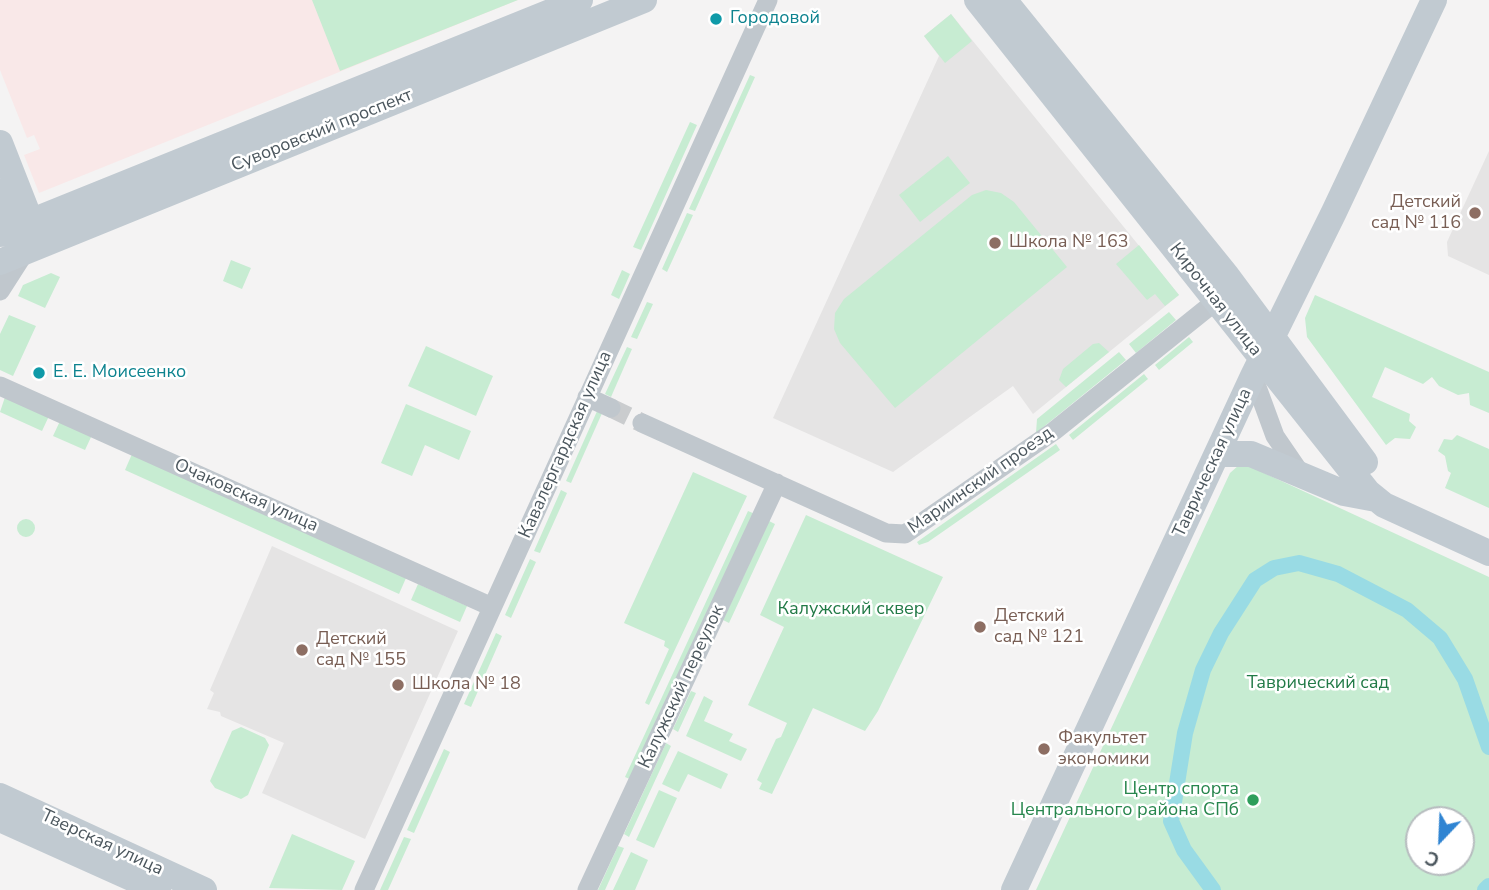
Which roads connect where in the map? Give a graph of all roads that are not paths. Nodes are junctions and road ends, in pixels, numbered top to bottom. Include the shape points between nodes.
1 (580, 0) edge
2 (643, 0) edge
3 (768, 0) edge
4 (977, 0) edge
5 (1004, 0) edge
6 (1434, 0) edge
7 (0, 143) edge
8 (0, 192) edge
9 (18, 234) edge
10 (0, 262) edge
11 (0, 291) edge
12 (1216, 301) junction
13 (1262, 357) junction
14 (0, 386) edge
15 (587, 397) junction
16 (611, 408) tunnel mouth
17 (642, 423) tunnel mouth
18 (1217, 454) junction
19 (1302, 475) junction
20 (777, 484) junction
21 (1376, 499) junction
22 (1489, 534) edge
23 (1489, 553) edge
24 (492, 607) junction
25 (0, 796) edge
26 (0, 819) edge
27 (158, 890) edge
28 (204, 890) edge
29 (364, 890) edge
30 (587, 890) edge
31 (1014, 890) edge

1 - 9 main road, Суворовский проспект
2 - 9 main road, Суворовский проспект
3 - 15 street, Кавалергардская улица
4 - 12 main road, Кирочная улица
5 - 13 main road, Кирочная улица
6 - 13 main road, Таврическая улица
7 - 9 main road
8 - 9 main road
9 - 10 main road, Суворовский проспект
9 - 11 street
12 - 13 main road, Кирочная улица
12 - 20 street, Мариинский проезд via 1054,431 905,534 886,533
13 - 18 main road, Таврическая улица
13 - 19 street via 1275,436
13 - 21 main road, Кирочная улица
13 - 22 main road, Кирочная улица via 1384,483
14 - 24 street, Очаковская улица
15 - 16 street
15 - 24 street, Кавалергардская улица
17 - 20 street, Мариинский проезд
18 - 19 main road via 1251,454
18 - 31 main road, Таврическая улица
19 - 21 main road via 1344,493
20 - 30 street, Калужский переулок
21 - 23 main road, Кирочная улица
24 - 29 street, Кавалергардская улица
25 - 28 main road, Тверская улица
26 - 27 main road, Тверская улица

